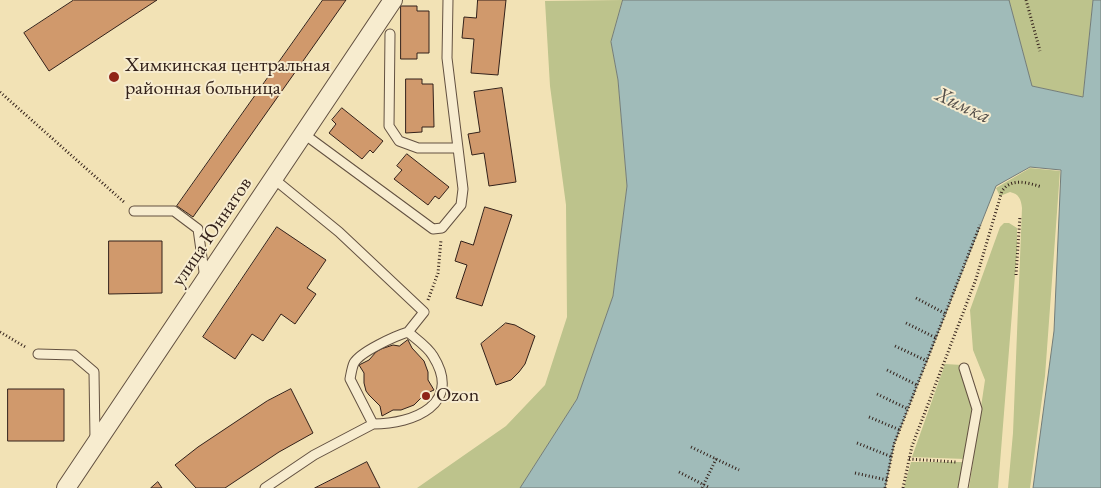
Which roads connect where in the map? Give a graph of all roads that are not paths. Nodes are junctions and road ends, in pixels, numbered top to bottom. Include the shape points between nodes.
1 (392, 0) edge
2 (448, 0) edge
3 (390, 34) dead end
4 (304, 134) junction
5 (458, 148) junction
6 (274, 179) junction
7 (134, 211) road end
8 (205, 282) junction
9 (408, 332) junction
10 (38, 354) road end
11 (964, 368) dead end
12 (373, 424) junction
13 (95, 445) junction
14 (66, 488) edge
15 (266, 488) edge
16 (963, 488) edge

1 - 4 street, улица Юннатов
2 - 5 lane via 447,58
3 - 5 lane via 389,126 399,142 418,148
4 - 5 lane via 433,229 442,228 461,205 463,189
4 - 6 street, улица Юннатов
6 - 8 street, улица Юннатов
6 - 9 lane via 339,232 424,312
7 - 8 lane via 174,211 198,229
8 - 13 street, улица Юннатов
9 - 12 lane via 374,347 354,362 350,379
9 - 12 lane via 433,354 443,376 442,393 432,407 411,419
10 - 13 lane via 74,355 94,372
11 - 16 lane via 977,410
12 - 15 lane via 314,455
13 - 14 street, улица Юннатов

